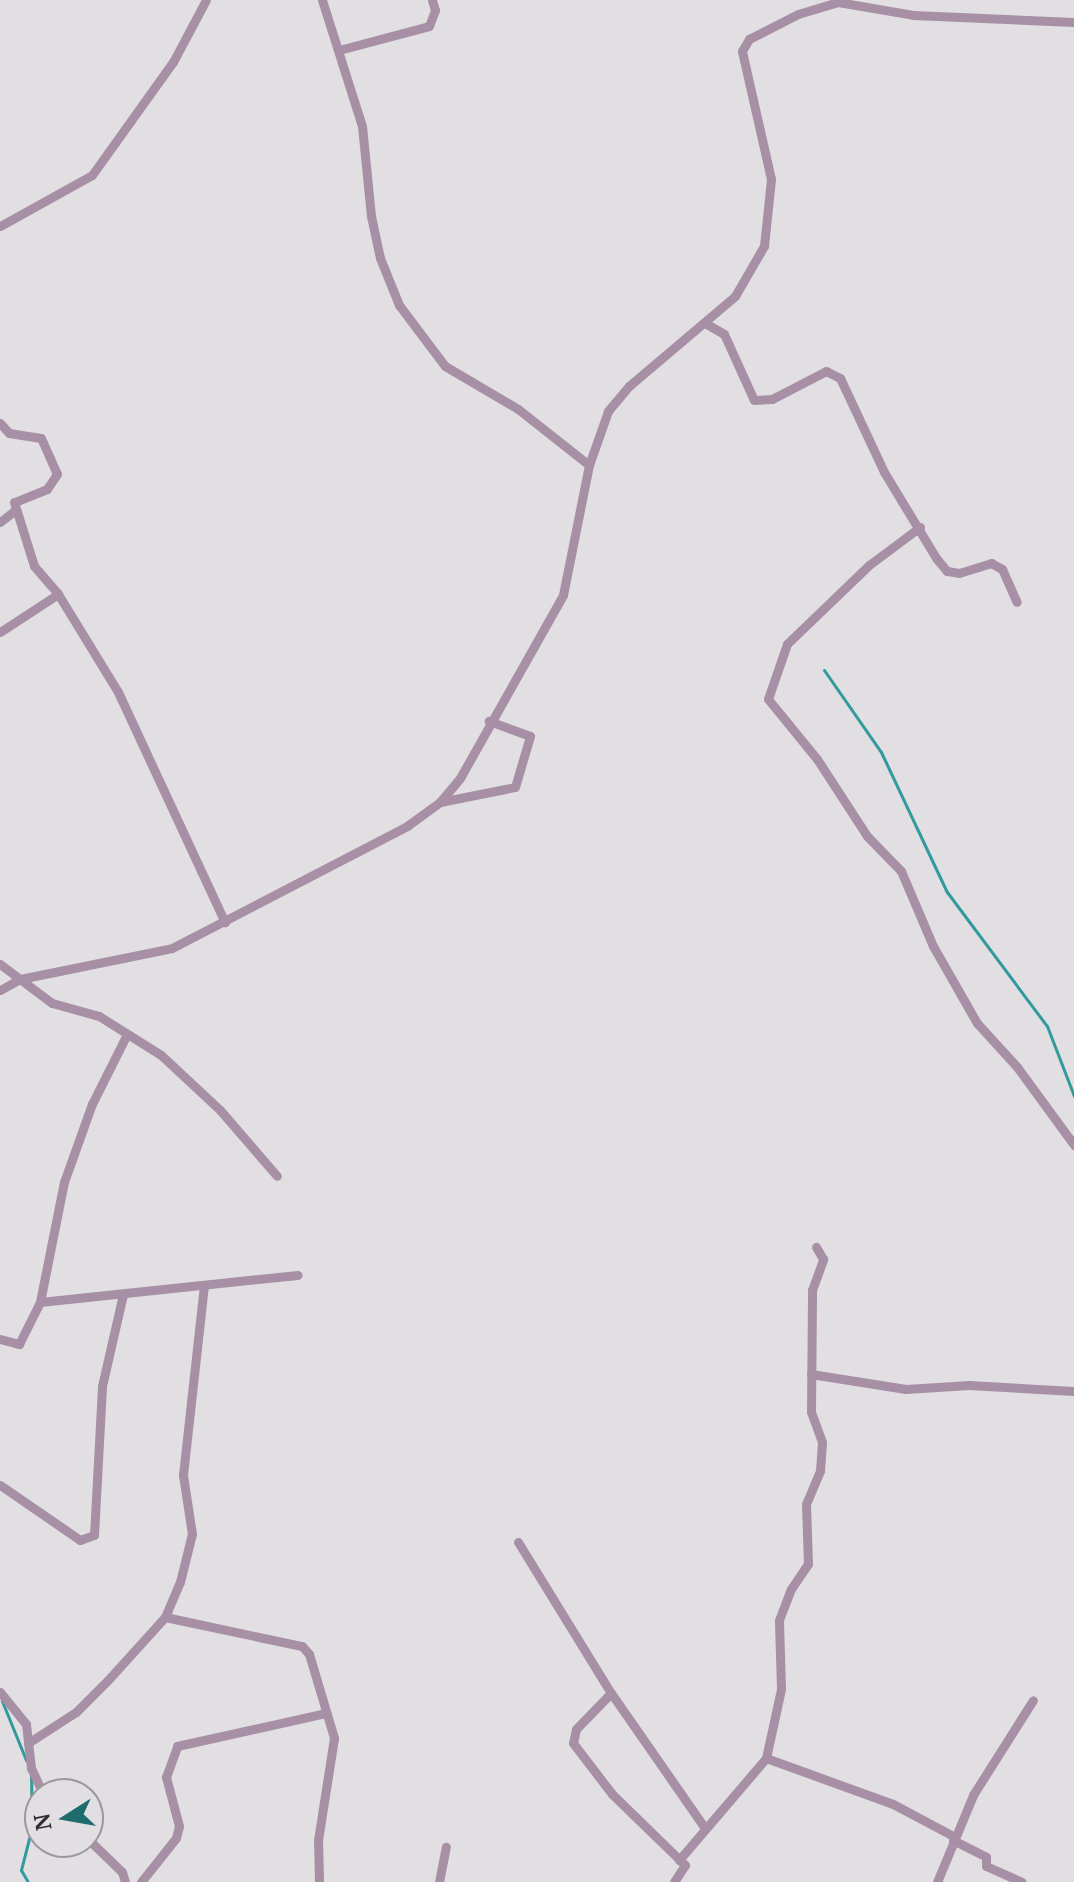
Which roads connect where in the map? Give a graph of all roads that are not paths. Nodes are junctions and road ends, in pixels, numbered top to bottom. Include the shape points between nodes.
1 (206, 0) edge
2 (322, 0) edge
3 (432, 0) edge
4 (1074, 22) edge
5 (339, 50) junction
6 (0, 226) edge
7 (705, 323) junction
8 (0, 423) edge
9 (589, 465) junction
10 (14, 511) junction
11 (0, 522) edge
12 (920, 527) junction
13 (58, 594) junction
14 (1017, 602) dead end
15 (0, 632) edge
16 (489, 721) junction
17 (440, 802) junction
18 (225, 922) junction
19 (0, 964) edge
20 (20, 979) junction
21 (0, 990) edge
22 (127, 1034) junction
23 (1074, 1145) edge
24 (277, 1176) dead end
25 (816, 1247) dead end
26 (298, 1275) dead end
27 (204, 1285) junction
28 (123, 1294) junction
29 (40, 1302) junction
30 (0, 1339) edge
31 (811, 1374) junction
32 (1074, 1391) edge
33 (0, 1485) edge
34 (518, 1542) dead end
35 (165, 1617) junction
36 (0, 1692) edge
37 (611, 1693) junction
38 (1033, 1700) dead end
39 (326, 1713) junction
40 (28, 1743) junction
41 (766, 1758) junction
42 (38, 1778) edge
43 (704, 1827) junction
44 (954, 1838) junction
45 (446, 1847) dead end
46 (104, 1855) edge
47 (679, 1860) junction
48 (125, 1882) edge
49 (141, 1882) edge
50 (319, 1882) edge
51 (439, 1882) edge
52 (674, 1882) edge
53 (937, 1882) edge
54 (1022, 1882) edge

1 - 6 street via 173,62 92,175
2 - 5 street
3 - 5 street via 435,10 429,26
4 - 7 street via 913,15 838,2 798,14 749,39 742,51 771,179 768,225 747,281
5 - 9 street via 367,149 380,258 399,305 445,366 518,409
7 - 9 street via 615,403 599,429
7 - 12 street via 724,334 754,400 772,399 826,371 840,378 884,472
8 - 10 street via 9,433 41,438 57,474 47,489 14,502
9 - 16 street via 563,595
10 - 11 street
10 - 13 street via 34,566
12 - 14 street via 947,571 959,573 991,563 1002,569
12 - 23 street via 869,565 787,644 768,699 817,759 867,836 901,871 933,946 977,1023
13 - 15 street
13 - 18 street via 118,692
16 - 17 street via 460,778
16 - 17 street via 530,736 515,787
17 - 18 street via 407,826
18 - 20 street via 146,957
19 - 20 street
20 - 21 street
20 - 22 street via 52,1003 80,1007
22 - 24 street via 161,1055 220,1110
22 - 29 street via 92,1104 64,1182
25 - 31 street via 823,1259 812,1290
26 - 27 street
27 - 28 street
27 - 35 street via 183,1475 192,1534
28 - 29 street
28 - 33 street via 102,1386 94,1535 80,1540
29 - 30 street via 19,1344
31 - 32 street via 906,1389 955,1385
31 - 41 street via 811,1412 822,1442 820,1471 806,1504 808,1564 779,1620 781,1689
34 - 37 street
35 - 39 street via 302,1646
35 - 40 street via 76,1712
36 - 40 street via 26,1724
37 - 43 street
37 - 47 street via 576,1729 573,1743 619,1802
38 - 44 street via 973,1795
39 - 49 street via 177,1746 166,1777 179,1826 176,1838
39 - 50 street via 334,1738 318,1840
40 - 42 street
41 - 43 street
41 - 44 street via 893,1804
43 - 47 street
44 - 53 street
44 - 54 street via 986,1857 986,1866
45 - 51 street
46 - 48 street
47 - 52 street via 685,1865

